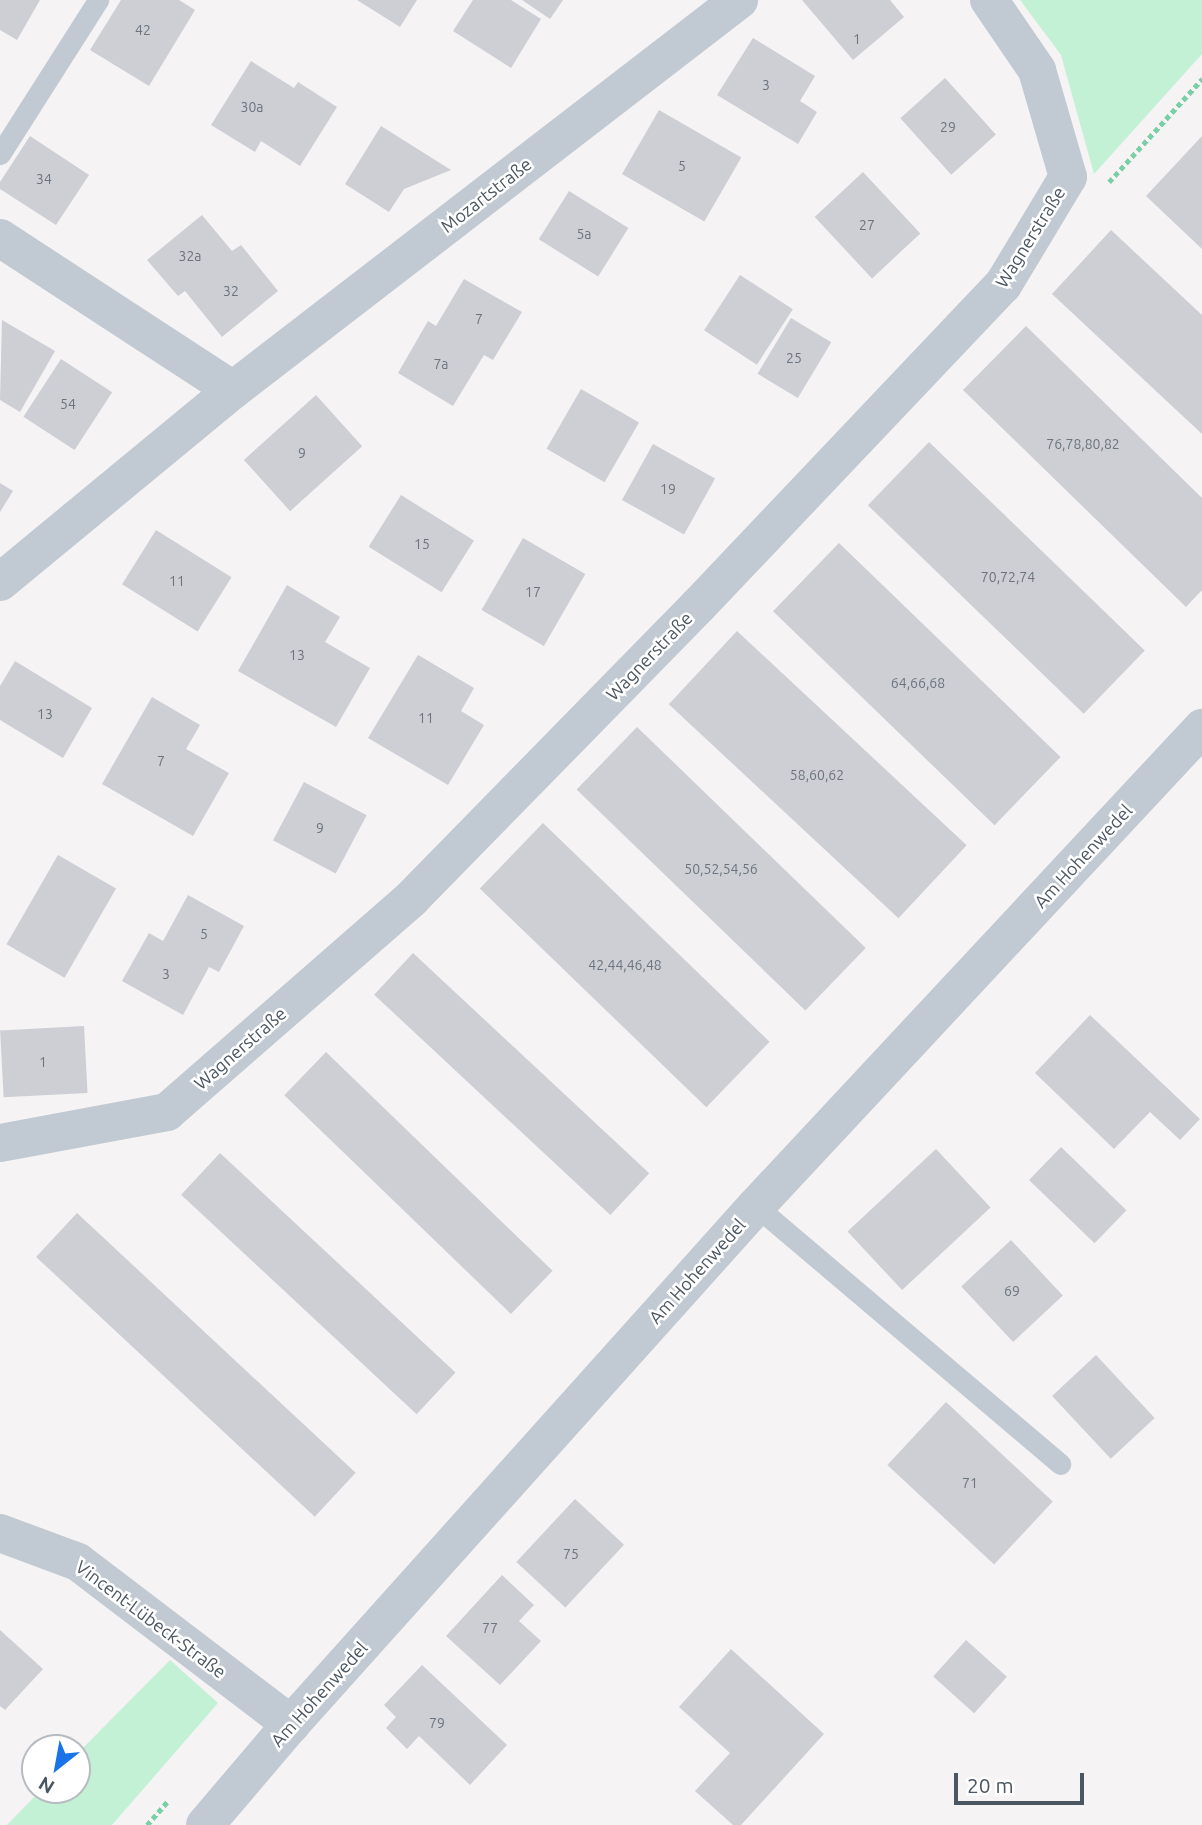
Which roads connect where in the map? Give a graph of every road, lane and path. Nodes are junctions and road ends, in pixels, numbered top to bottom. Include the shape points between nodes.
1 (98, 0) edge
2 (739, 0) edge
3 (989, 0) edge
4 (1202, 79) edge
5 (0, 155) edge
6 (1047, 210) junction
7 (0, 238) edge
8 (233, 390) junction
9 (0, 582) edge
10 (1202, 728) edge
11 (0, 1143) edge
12 (756, 1206) junction
13 (1060, 1464) dead end
14 (0, 1533) edge
15 (291, 1724) junction
16 (205, 1825) edge

1 - 5 lane
2 - 8 street, Mozartstraße
3 - 6 street, Wagnerstraße via 1037,70 1068,177
4 - 6 path via 1102,190
6 - 11 street, Wagnerstraße via 1003,285 698,607 412,898 167,1112
7 - 8 street
8 - 9 street, Mozartstraße
10 - 12 street, Am Hohenwedel
12 - 13 lane
12 - 15 street, Am Hohenwedel
14 - 15 street, Vincent-Lübeck-Straße via 78,1562
15 - 16 street, Am Hohenwedel

